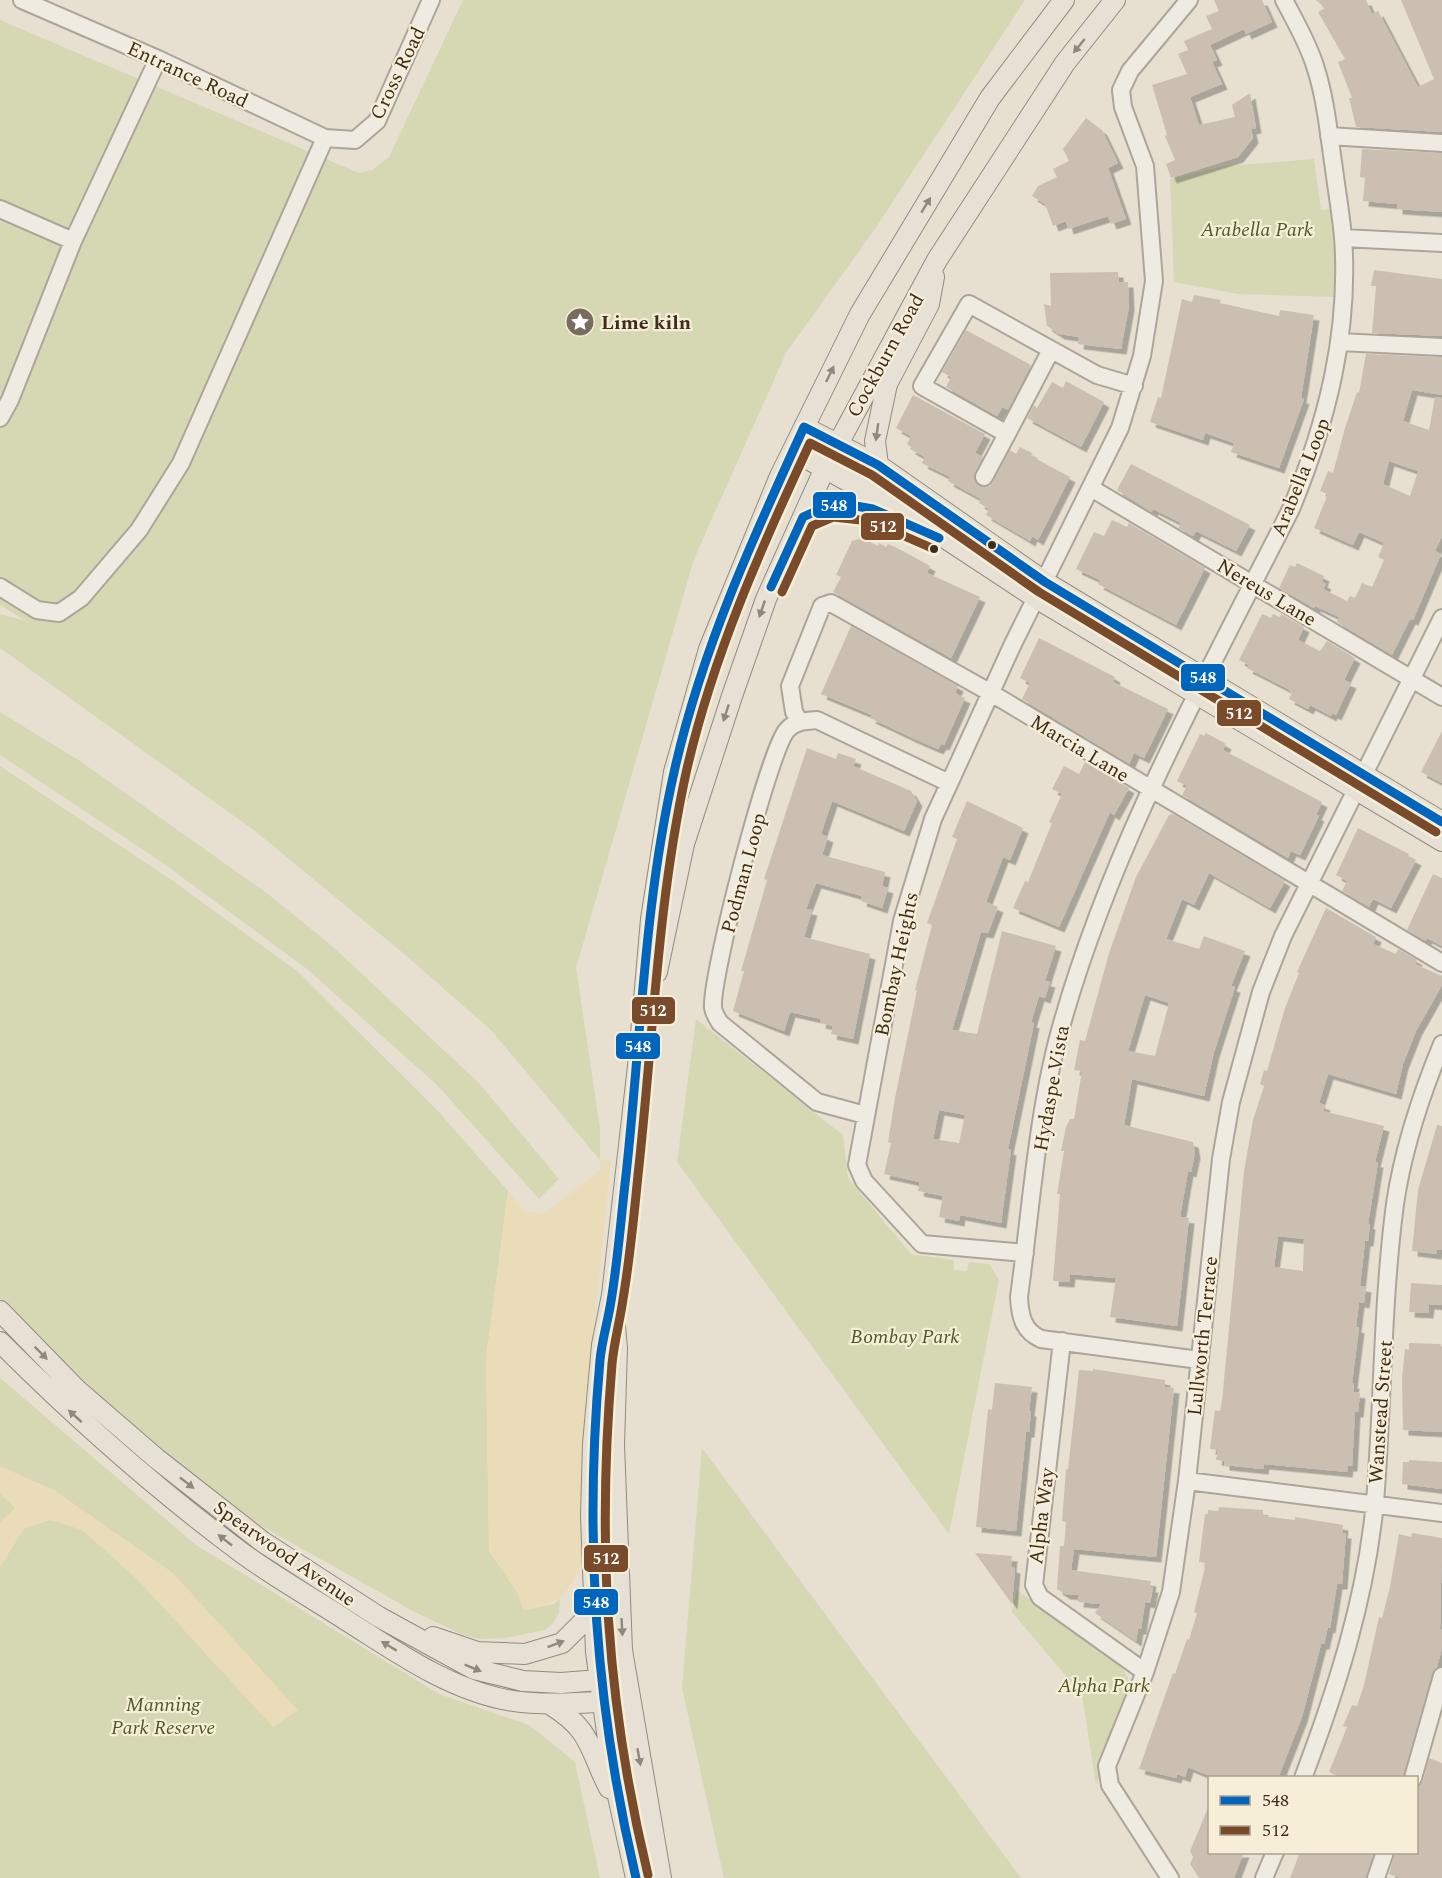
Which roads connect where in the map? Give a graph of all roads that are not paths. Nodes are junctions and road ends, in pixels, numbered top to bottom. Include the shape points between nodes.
1 (22, 0) edge
2 (431, 0) edge
3 (1064, 0) edge
4 (1115, 0) edge
5 (1189, 0) edge
6 (1284, 0) edge
7 (158, 59) junction
8 (1329, 136) junction
9 (326, 138) junction
10 (355, 140) joint
11 (1442, 143) edge
12 (0, 209) edge
13 (1343, 238) junction
14 (73, 241) junction
15 (1442, 243) edge
16 (937, 260) junction
17 (1339, 342) junction
18 (1442, 347) edge
19 (1051, 350) junction
20 (1134, 386) junction
21 (0, 418) edge
22 (804, 427) junction
23 (1007, 434) junction
24 (836, 444) junction
25 (793, 451) junction
26 (878, 465) junction
27 (825, 468) junction
28 (984, 477) dead end
29 (1091, 488) junction
30 (803, 517) junction
31 (953, 544) junction
32 (1253, 584) junction
33 (0, 587) edge
34 (1040, 590) junction
35 (1442, 618) edge
36 (1411, 678) junction
37 (1202, 688) junction
38 (991, 693) junction
39 (1442, 697) edge
40 (800, 722) junction
41 (1359, 782) junction
42 (949, 783) junction
43 (1150, 790) junction
44 (1442, 822) edge
45 (1442, 841) edge
46 (1309, 884) junction
47 (1442, 963) edge
48 (1442, 1044) edge
49 (639, 1057) junction
50 (865, 1115) junction
51 (1025, 1253) junction
52 (612, 1295) junction
53 (0, 1311) edge
54 (1062, 1341) junction
55 (0, 1342) edge
56 (1198, 1360) junction
57 (1187, 1481) junction
58 (1375, 1504) junction
59 (1442, 1513) edge
60 (594, 1611) junction
61 (379, 1617) junction
62 (1145, 1672) junction
63 (1442, 1676) edge
64 (625, 1678) junction
65 (599, 1681) junction
66 (629, 1700) junction
67 (603, 1701) junction
68 (551, 1705) junction
69 (1305, 1776) edge
70 (1414, 1776) edge
71 (620, 1809) junction
72 (1274, 1854) edge
73 (1384, 1854) edge
74 (636, 1878) edge
75 (661, 1878) edge
76 (1170, 1878) edge
77 (1264, 1878) edge
78 (1376, 1878) edge

1 - 7 street, Entrance Road
2 - 10 street, Cross Road via 377,121
22 -> 3 main road, Cockburn Road via 860,314 990,98
4 -> 16 main road, Cockburn Road via 1065,63
5 - 20 street via 1130,71 1121,90 1123,107 1145,166 1154,281
6 - 8 street, Arabella Loop via 1316,67
7 - 9 street, Entrance Road
7 - 14 street
8 - 11 street
8 - 13 street, Arabella Loop
9 - 10 street, Entrance Road
9 - 33 street via 181,463 139,530 81,598 59,613 37,610
12 - 14 street
13 - 15 street
13 - 17 street, Arabella Loop
14 - 21 street
16 - 24 main road, Cockburn Road
16 -> 26 main road via 929,304 887,384 875,441
17 - 18 street
17 - 32 street, Arabella Loop via 1326,411 1310,461
19 - 20 street via 1097,375
19 - 23 street
19 - 23 street via 969,303 922,386
20 - 29 street via 1120,428
22 - 24 main road
22 - 25 main road, Cockburn Road
23 - 28 street
24 - 26 main road
24 - 27 main road, Cockburn Road
25 - 27 main road
25 - 49 main road, Cockburn Road via 709,649 681,744 653,908
26 - 34 main road
27 - 30 main road, Cockburn Road
27 - 31 main road
29 - 32 street, Nereus Lane
29 - 34 street
30 - 31 main road via 830,505 873,509
30 -> 49 main road, Cockburn Road via 766,599 684,844
31 - 34 main road
32 - 36 street, Nereus Lane
32 - 37 street, Arabella Loop
34 - 37 main road
34 - 38 street, Bombay Heights
35 - 36 street, Lullworth Terrace
36 - 39 street, Nereus Lane
36 - 41 street, Lullworth Terrace
37 - 41 main road
37 - 43 street, Hydaspe Vista
38 - 40 street, Marcia Lane via 831,603 822,606 790,686 794,712
38 - 42 street, Bombay Heights
38 - 43 street, Marcia Lane
40 - 42 street via 817,720
40 - 50 street, Podman Loop via 788,728 778,743 769,771 729,919 712,1008 724,1029 817,1102
41 - 44 main road
41 - 45 main road
41 - 46 street, Lullworth Terrace
42 - 50 street, Bombay Heights via 933,819 903,921
43 - 46 street, Marcia Lane
43 - 51 street, Hydaspe Vista via 1078,968 1060,1030
46 - 47 street, Marcia Lane
46 - 56 street, Lullworth Terrace via 1261,992 1231,1102
48 - 58 street, Wanstead Street via 1419,1100 1396,1203
49 - 52 main road, Cockburn Road
50 - 51 street, Bombay Heights via 857,1166 864,1181 922,1244
51 - 54 street, Hydaspe Vista via 1020,1314 1032,1335
52 - 60 main road, Cockburn Road via 602,1345 593,1444
52 -> 64 main road, Cockburn Road via 617,1348 615,1455
53 -> 61 main road, Spearwood Avenue via 76,1389 157,1460 263,1542
54 - 56 street, Hydaspe Vista
54 - 62 street, Alpha Way via 1034,1585 1040,1597
68 -> 55 main road, Spearwood Avenue via 506,1700 466,1688 430,1671 244,1555 141,1474
56 - 57 street, Lullworth Terrace
57 - 58 street
57 - 62 street, Lullworth Terrace via 1171,1592
58 - 59 street
58 - 69 street, Wanstead Street via 1362,1593 1346,1660
61 -> 60 main road via 477,1652 525,1654 562,1644
60 - 65 main road, Cockburn Road
61 -> 65 main road, Spearwood Avenue via 474,1670 523,1681
62 - 76 street, Lullworth Terrace via 1107,1766 1107,1778
63 - 70 street
64 - 65 main road, Spearwood Avenue
64 - 66 main road, Cockburn Road
65 - 67 main road, Cockburn Road
66 - 67 main road, Spearwood Avenue
66 -> 75 main road, Cockburn Road
67 - 68 main road, Spearwood Avenue
67 - 71 main road, Cockburn Road
68 - 71 main road via 573,1718 590,1741
71 - 74 main road, Cockburn Road
72 - 77 street
73 - 78 street

